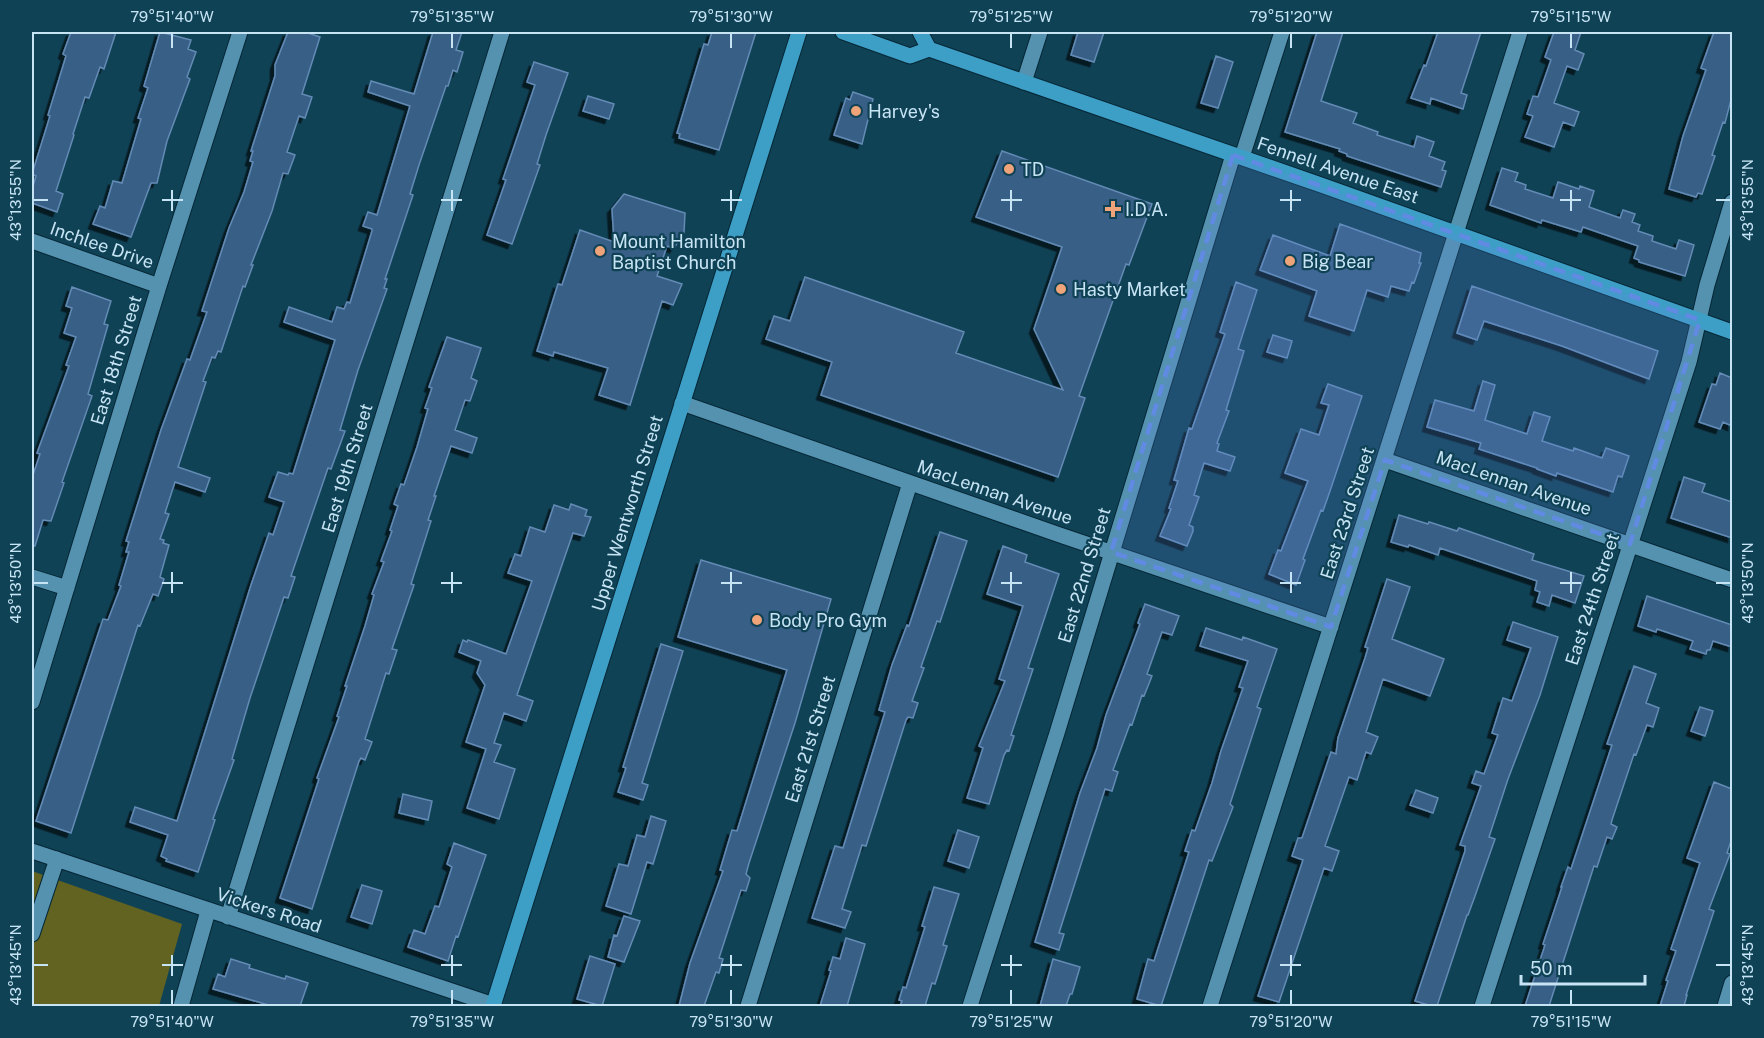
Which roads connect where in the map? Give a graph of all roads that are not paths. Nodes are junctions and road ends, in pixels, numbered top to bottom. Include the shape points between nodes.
1 (240, 32) edge
2 (502, 32) edge
3 (799, 32) edge
4 (843, 32) edge
5 (920, 32) edge
6 (1040, 32) edge
7 (1282, 32) edge
8 (1520, 32) edge
9 (929, 49) junction
10 (1024, 82) junction
11 (1238, 156) junction
12 (1732, 202) edge
13 (1455, 232) junction
14 (32, 241) edge
15 (159, 285) junction
16 (1700, 320) junction
17 (1732, 332) edge
18 (682, 403) junction
19 (1385, 460) junction
20 (909, 483) junction
21 (1630, 544) junction
22 (1111, 552) junction
23 (32, 577) edge
24 (1732, 580) edge
25 (66, 588) junction
26 (1331, 627) junction
27 (32, 702) edge
28 (32, 851) edge
29 (57, 860) junction
30 (208, 911) junction
31 (228, 917) junction
32 (32, 934) edge
33 (1732, 983) edge
34 (181, 1006) edge
35 (494, 1006) edge
36 (748, 1006) edge
37 (970, 1006) edge
38 (1209, 1006) edge
39 (1482, 1006) edge
40 (1725, 1006) edge

1 - 15 street, East 18th Street
2 - 31 street, East 19th Street
3 - 18 main road, Upper Wentworth Street
4 - 9 main road, Fennell Avenue East via 909,56
5 - 9 main road
6 - 10 street
7 - 11 street, East 22nd Street
8 - 13 street, East 23rd Street
9 - 10 main road, Fennell Avenue East
10 - 11 main road, Fennell Avenue East
11 - 13 main road, Fennell Avenue East
11 - 22 street, East 22nd Street
12 - 16 street, East 24th Street
13 - 16 main road, Fennell Avenue East
13 - 19 street, East 23rd Street
14 - 15 street, Inchlee Drive
15 - 25 street, East 18th Street
16 - 17 main road, Fennell Avenue East
16 - 21 street, East 24th Street
18 - 20 street, MacLennan Avenue
18 - 35 main road, Upper Wentworth Street
19 - 21 street, MacLennan Avenue
19 - 26 street, East 23rd Street
20 - 22 street, MacLennan Avenue
20 - 36 street, East 21st Street
21 - 24 street, MacLennan Avenue
21 - 39 street, East 24th Street
22 - 26 street, MacLennan Avenue
22 - 37 street, East 22nd Street
23 - 25 street
25 - 27 street, East 18th Street
26 - 38 street, East 23rd Street
28 - 29 street, Vickers Road
29 - 30 street, Vickers Road
29 - 32 street
30 - 31 street, Vickers Road
30 - 34 street
31 - 35 street, Vickers Road
33 - 40 street

